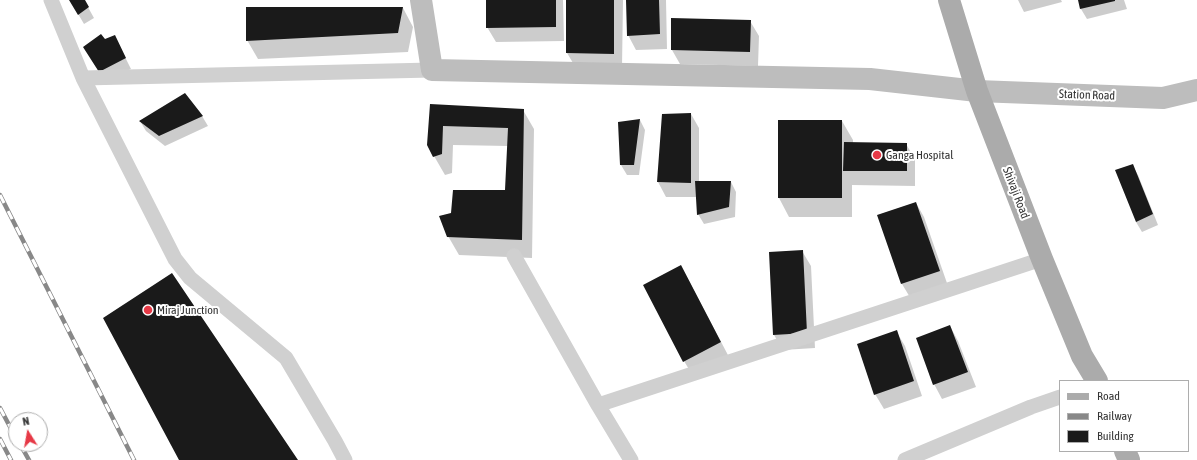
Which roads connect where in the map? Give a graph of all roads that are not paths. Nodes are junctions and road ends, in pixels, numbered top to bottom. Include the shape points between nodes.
1 (51, 0) edge
2 (421, 0) edge
3 (949, 0) edge
4 (432, 70) junction
5 (83, 78) junction
6 (1197, 90) edge
7 (977, 91) junction
8 (514, 256) dead end
9 (1042, 259) junction
10 (1096, 380) edge
11 (1059, 397) edge
12 (598, 406) junction
13 (345, 460) edge
14 (631, 460) edge
15 (905, 460) edge

1 - 5 street
2 - 4 main road
3 - 7 main road, Shivaji Road
4 - 5 street
4 - 7 main road, Station Road via 870,79
5 - 13 street via 175,259 190,278 286,358
6 - 7 main road, Station Road via 1163,98
7 - 9 main road, Shivaji Road
8 - 12 street
9 - 10 main road, Shivaji Road via 1082,356
9 - 12 street
11 - 15 street
12 - 14 street

